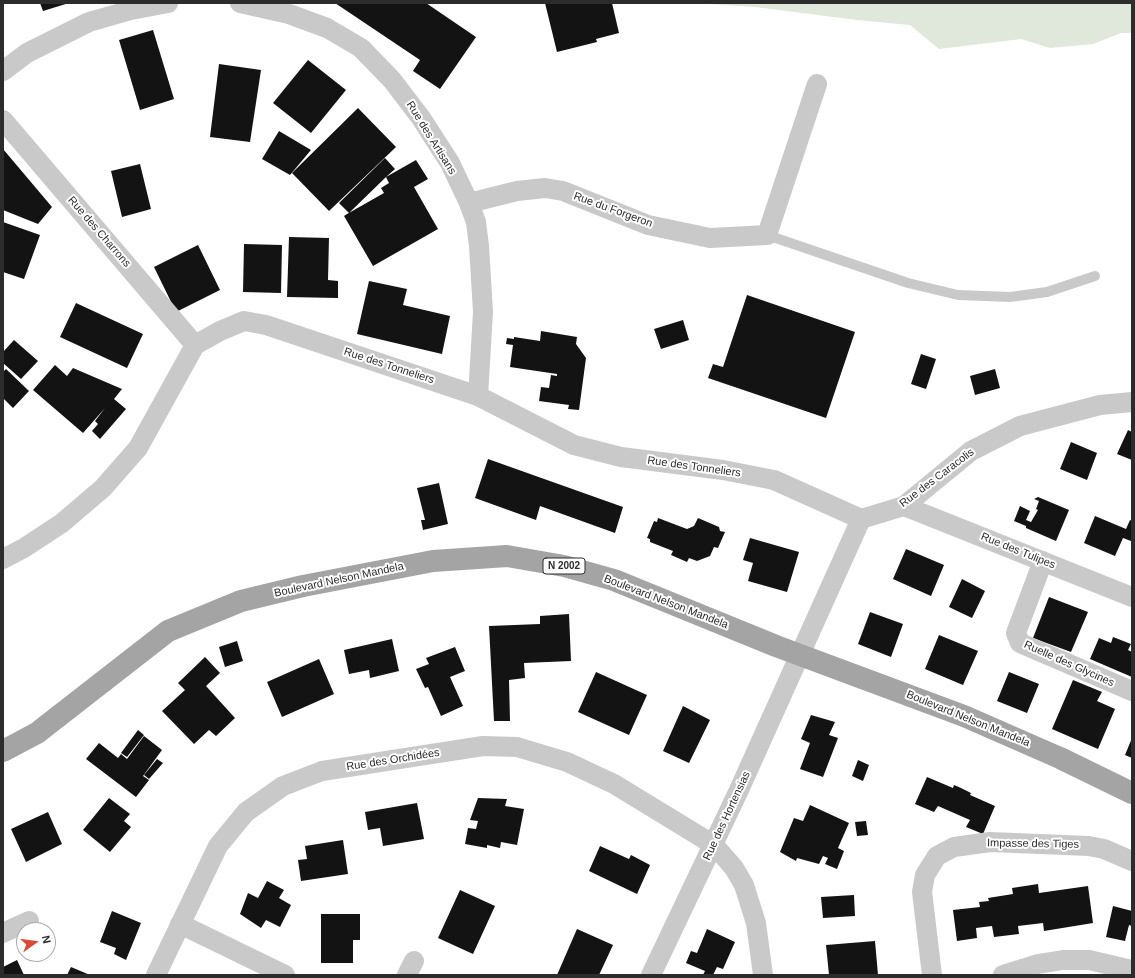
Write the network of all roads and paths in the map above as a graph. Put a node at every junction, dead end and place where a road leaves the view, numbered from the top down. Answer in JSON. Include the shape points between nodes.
{"nodes":[{"id":1,"x":168,"y":3,"type":"edge"},
{"id":2,"x":240,"y":3,"type":"edge"},
{"id":3,"x":3,"y":71,"type":"edge"},
{"id":4,"x":817,"y":84,"type":"dead end"},
{"id":5,"x":3,"y":120,"type":"edge"},
{"id":6,"x":469,"y":203,"type":"junction"},
{"id":7,"x":767,"y":235,"type":"junction"},
{"id":8,"x":1095,"y":276,"type":"dead end"},
{"id":9,"x":195,"y":345,"type":"junction"},
{"id":10,"x":478,"y":396,"type":"junction"},
{"id":11,"x":1132,"y":402,"type":"edge"},
{"id":12,"x":904,"y":506,"type":"junction"},
{"id":13,"x":861,"y":519,"type":"junction"},
{"id":14,"x":3,"y":559,"type":"edge"},
{"id":15,"x":1043,"y":561,"type":"junction"},
{"id":16,"x":1132,"y":596,"type":"edge"},
{"id":17,"x":799,"y":654,"type":"junction"},
{"id":18,"x":1132,"y":691,"type":"edge"},
{"id":19,"x":3,"y":751,"type":"edge"},
{"id":20,"x":1132,"y":793,"type":"edge"},
{"id":21,"x":714,"y":845,"type":"junction"},
{"id":22,"x":1132,"y":861,"type":"edge"},
{"id":23,"x":29,"y":921,"type":"dead end"},
{"id":24,"x":180,"y":924,"type":"junction"},
{"id":25,"x":3,"y":933,"type":"edge"},
{"id":26,"x":1132,"y":970,"type":"edge"},
{"id":27,"x":156,"y":975,"type":"edge"},
{"id":28,"x":286,"y":975,"type":"edge"},
{"id":29,"x":650,"y":975,"type":"edge"},
{"id":30,"x":763,"y":975,"type":"edge"},
{"id":31,"x":932,"y":975,"type":"edge"},
{"id":32,"x":1003,"y":975,"type":"edge"}],
"edges":[{"from":1,"to":3,"type":"street","via":[[89,22],[27,53]]},
{"from":2,"to":6,"type":"street","name":"Rue des Artisans","via":[[289,14],[327,28],[361,48],[392,80],[421,118],[450,163]]},
{"from":4,"to":7,"type":"street"},
{"from":5,"to":9,"type":"street","name":"Rue des Charrons"},
{"from":6,"to":7,"type":"street","name":"Rue du Forgeron","via":[[517,191],[545,188],[563,191],[648,225],[710,238]]},
{"from":6,"to":10,"type":"street","name":"Rue des Artisans","via":[[476,222],[483,312]]},
{"from":7,"to":8,"type":"lane","via":[[908,283],[958,295],[1010,297],[1047,292]]},
{"from":9,"to":10,"type":"street","name":"Rue des Tonneliers","via":[[244,321],[266,325]]},
{"from":9,"to":14,"type":"street","via":[[138,448],[103,488],[62,523]]},
{"from":10,"to":13,"type":"street","name":"Rue des Tonneliers","via":[[574,445],[621,457],[723,470],[774,480]]},
{"from":11,"to":12,"type":"street","name":"Rue des Caracolis","via":[[1100,405],[1020,426],[972,451]]},
{"from":12,"to":13,"type":"street","name":"Rue des Caracolis"},
{"from":12,"to":15,"type":"street","name":"Rue des Tulipes"},
{"from":13,"to":17,"type":"street"},
{"from":15,"to":16,"type":"street","name":"Rue des Tulipes"},
{"from":15,"to":18,"type":"street","name":"Ruelle des Glycines","via":[[1016,633],[1020,643]]},
{"from":17,"to":19,"type":"main road","name":"Boulevard Nelson Mandela","number":"N 2002","via":[[614,580],[564,566],[507,556],[433,561],[303,586],[241,601],[168,631],[37,732]]},
{"from":17,"to":20,"type":"main road","name":"Boulevard Nelson Mandela","number":"N 2002","via":[[964,716]]},
{"from":17,"to":21,"type":"street","name":"Rue des Hortensias"},
{"from":21,"to":24,"type":"street","name":"Rue des Orchidées","via":[[614,784],[567,762],[517,747],[483,746],[322,771],[283,786],[246,812],[218,846]]},
{"from":21,"to":29,"type":"street","name":"Rue des Hortensias"},
{"from":21,"to":30,"type":"street","name":"Rue des Orchidées","via":[[734,868],[744,885],[756,923]]},
{"from":22,"to":31,"type":"street","name":"Impasse des Tiges","via":[[1104,848],[990,842],[954,847],[937,856],[925,875],[922,892]]},
{"from":23,"to":25,"type":"street"},
{"from":24,"to":27,"type":"street","name":"Rue des Orchidées"},
{"from":24,"to":28,"type":"street"},
{"from":26,"to":32,"type":"street","via":[[1088,960],[1063,960],[1038,964]]}]}
